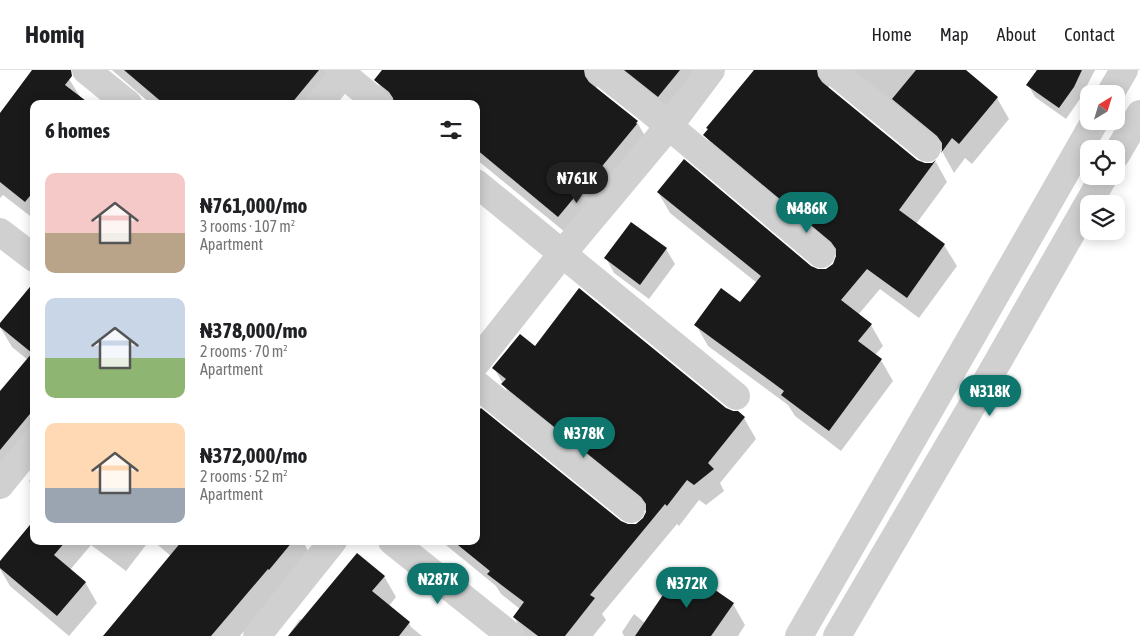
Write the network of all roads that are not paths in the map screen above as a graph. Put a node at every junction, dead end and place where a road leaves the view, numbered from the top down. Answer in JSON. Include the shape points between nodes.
{"nodes":[{"id":1,"x":86,"y":70,"type":"edge"},
{"id":2,"x":600,"y":70,"type":"edge"},
{"id":3,"x":711,"y":70,"type":"edge"},
{"id":4,"x":832,"y":70,"type":"edge"},
{"id":5,"x":1124,"y":70,"type":"edge"},
{"id":6,"x":342,"y":71,"type":"edge"},
{"id":7,"x":1115,"y":85,"type":"edge"},
{"id":8,"x":123,"y":100,"type":"edge"},
{"id":9,"x":322,"y":100,"type":"edge"},
{"id":10,"x":375,"y":100,"type":"edge"},
{"id":11,"x":1140,"y":114,"type":"edge"},
{"id":12,"x":669,"y":126,"type":"junction"},
{"id":13,"x":1090,"y":130,"type":"edge"},
{"id":14,"x":1125,"y":140,"type":"edge"},
{"id":15,"x":927,"y":148,"type":"dead end"},
{"id":16,"x":1099,"y":185,"type":"edge"},
{"id":17,"x":480,"y":186,"type":"edge"},
{"id":18,"x":0,"y":232,"type":"edge"},
{"id":19,"x":562,"y":254,"type":"junction"},
{"id":20,"x":821,"y":254,"type":"dead end"},
{"id":21,"x":30,"y":255,"type":"edge"},
{"id":22,"x":480,"y":358,"type":"edge"},
{"id":23,"x":480,"y":387,"type":"edge"},
{"id":24,"x":736,"y":396,"type":"dead end"},
{"id":25,"x":30,"y":448,"type":"edge"},
{"id":26,"x":0,"y":485,"type":"edge"},
{"id":27,"x":631,"y":509,"type":"dead end"},
{"id":28,"x":330,"y":545,"type":"edge"},
{"id":29,"x":397,"y":545,"type":"edge"},
{"id":30,"x":257,"y":636,"type":"edge"},
{"id":31,"x":511,"y":636,"type":"edge"},
{"id":32,"x":799,"y":636,"type":"edge"},
{"id":33,"x":837,"y":636,"type":"edge"}],
"edges":[{"from":1,"to":8,"type":"street"},
{"from":2,"to":12,"type":"street"},
{"from":3,"to":12,"type":"street"},
{"from":4,"to":15,"type":"street"},
{"from":5,"to":7,"type":"street"},
{"from":6,"to":9,"type":"street"},
{"from":6,"to":10,"type":"street"},
{"from":11,"to":14,"type":"street"},
{"from":12,"to":19,"type":"street"},
{"from":12,"to":20,"type":"street"},
{"from":13,"to":32,"type":"street"},
{"from":16,"to":33,"type":"street"},
{"from":17,"to":19,"type":"street"},
{"from":18,"to":21,"type":"street"},
{"from":19,"to":22,"type":"street"},
{"from":19,"to":24,"type":"street"},
{"from":23,"to":27,"type":"street"},
{"from":25,"to":26,"type":"street"},
{"from":28,"to":30,"type":"street"},
{"from":29,"to":31,"type":"street"}]}
